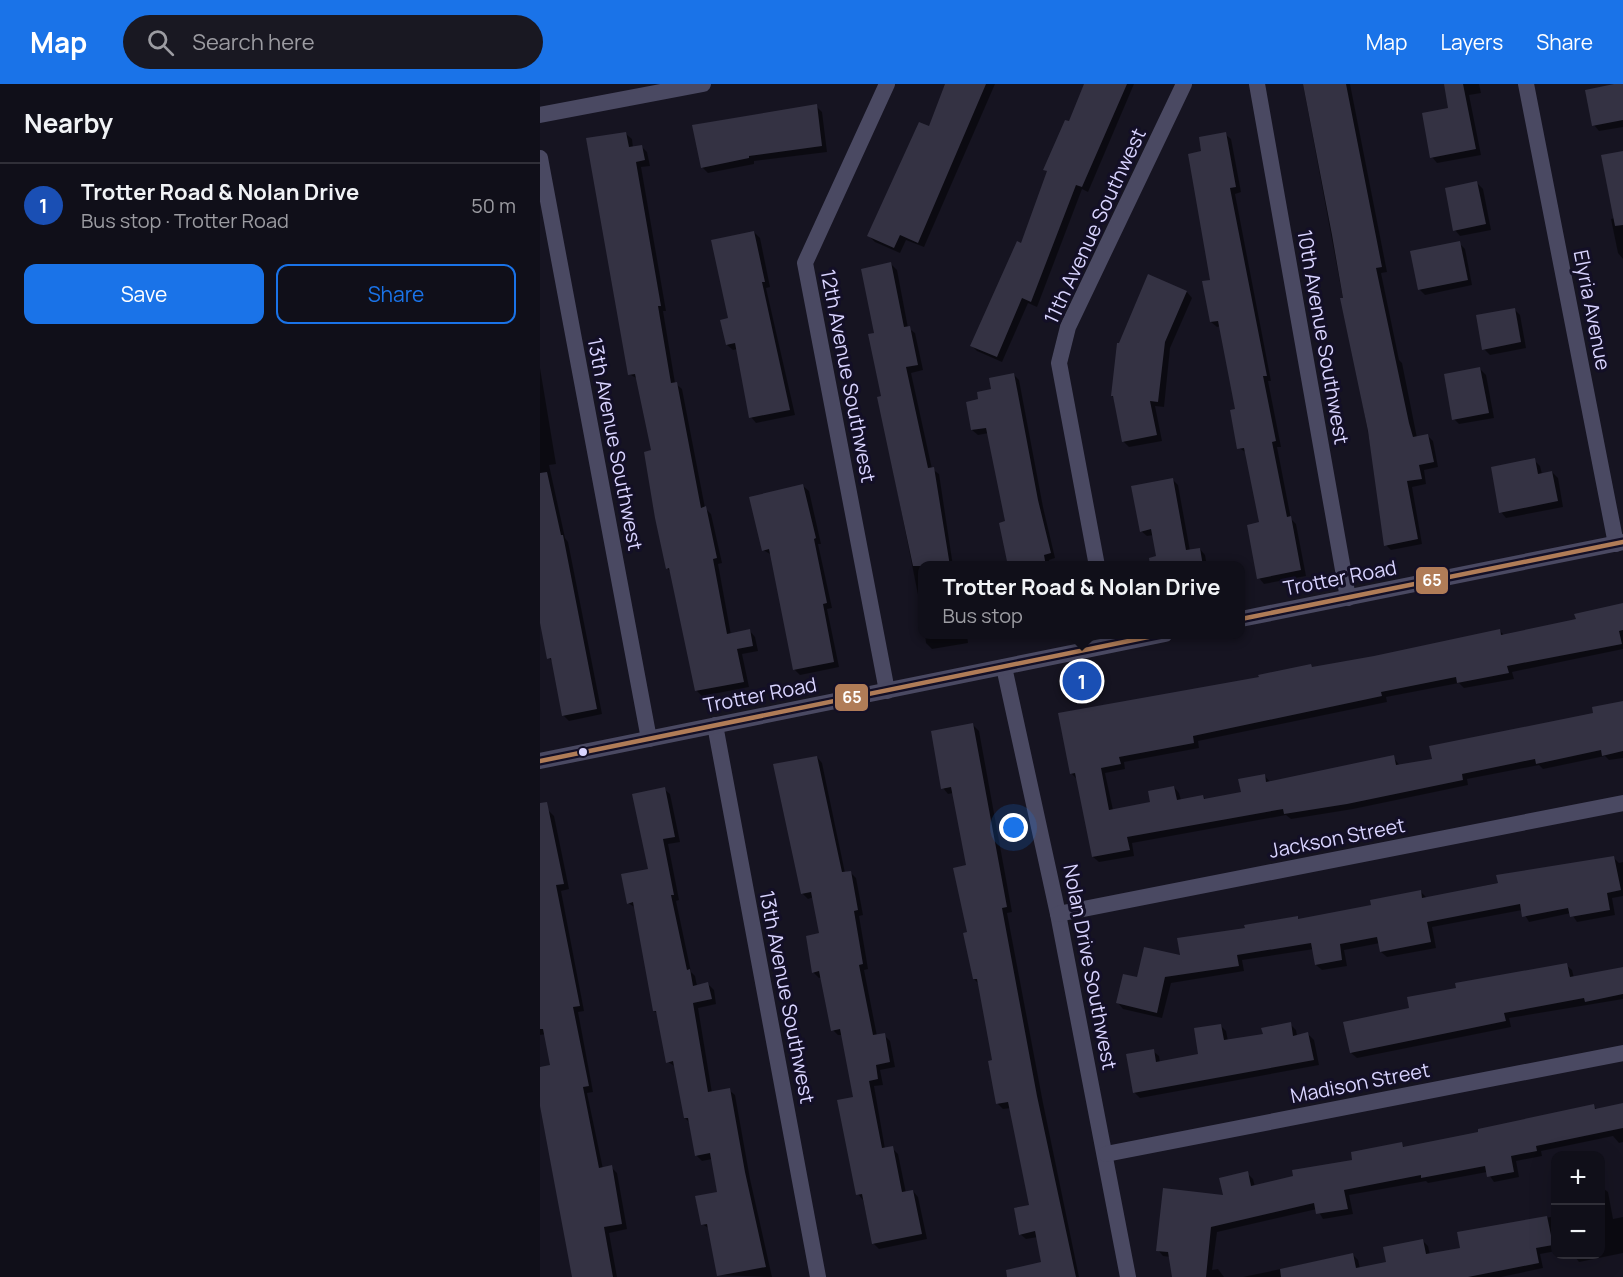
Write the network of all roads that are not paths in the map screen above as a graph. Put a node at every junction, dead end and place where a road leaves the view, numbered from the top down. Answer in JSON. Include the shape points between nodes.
{"nodes":[{"id":1,"x":703,"y":84,"type":"edge"},
{"id":2,"x":887,"y":84,"type":"edge"},
{"id":3,"x":1184,"y":84,"type":"edge"},
{"id":4,"x":1257,"y":84,"type":"edge"},
{"id":5,"x":1526,"y":84,"type":"edge"},
{"id":6,"x":540,"y":115,"type":"edge"},
{"id":7,"x":540,"y":158,"type":"edge"},
{"id":8,"x":1619,"y":543,"type":"edge"},
{"id":9,"x":1096,"y":561,"type":"edge"},
{"id":10,"x":1348,"y":598,"type":"junction"},
{"id":11,"x":1245,"y":618,"type":"edge"},
{"id":12,"x":1112,"y":640,"type":"edge"},
{"id":13,"x":1004,"y":667,"type":"junction"},
{"id":14,"x":887,"y":691,"type":"junction"},
{"id":15,"x":715,"y":725,"type":"junction"},
{"id":16,"x":650,"y":739,"type":"junction"},
{"id":17,"x":540,"y":761,"type":"edge"},
{"id":18,"x":1623,"y":803,"type":"edge"},
{"id":19,"x":1058,"y":914,"type":"junction"},
{"id":20,"x":1623,"y":1053,"type":"edge"},
{"id":21,"x":1106,"y":1154,"type":"junction"},
{"id":22,"x":818,"y":1277,"type":"edge"},
{"id":23,"x":1128,"y":1277,"type":"edge"}],
"edges":[{"from":1,"to":6,"type":"street"},
{"from":2,"to":14,"type":"street","name":"12th Avenue Southwest","via":[[805,263]]},
{"from":3,"to":9,"type":"street","name":"11th Avenue Southwest","via":[[1068,327],[1059,363]]},
{"from":4,"to":10,"type":"street","name":"10th Avenue Southwest"},
{"from":5,"to":8,"type":"street","name":"Elyria Avenue"},
{"from":7,"to":16,"type":"street","name":"13th Avenue Southwest"},
{"from":8,"to":10,"type":"street","name":"Trotter Road"},
{"from":10,"to":11,"type":"street","name":"Trotter Road"},
{"from":12,"to":13,"type":"street","name":"Trotter Road"},
{"from":13,"to":14,"type":"street","name":"Trotter Road"},
{"from":13,"to":19,"type":"street","name":"Nolan Drive Southwest"},
{"from":14,"to":15,"type":"street","name":"Trotter Road"},
{"from":15,"to":16,"type":"street","name":"Trotter Road"},
{"from":15,"to":22,"type":"street","name":"13th Avenue Southwest"},
{"from":16,"to":17,"type":"street","name":"Trotter Road"},
{"from":18,"to":19,"type":"street","name":"Jackson Street"},
{"from":19,"to":21,"type":"street","name":"Nolan Drive Southwest"},
{"from":20,"to":21,"type":"street","name":"Madison Street"},
{"from":21,"to":23,"type":"street","name":"Nolan Drive Southwest"}]}
